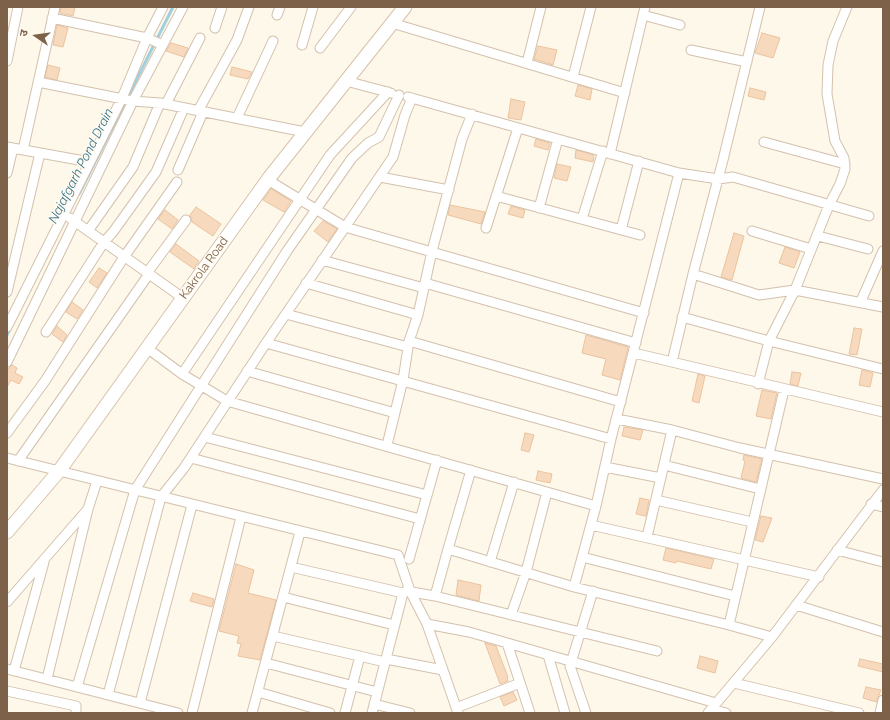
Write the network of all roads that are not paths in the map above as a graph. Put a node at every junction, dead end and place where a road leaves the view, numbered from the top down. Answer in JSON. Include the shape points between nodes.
{"nodes":[{"id":1,"x":18,"y":7,"type":"edge"},
{"id":2,"x":54,"y":7,"type":"edge"},
{"id":3,"x":163,"y":7,"type":"edge"},
{"id":4,"x":183,"y":7,"type":"edge"},
{"id":5,"x":222,"y":7,"type":"edge"},
{"id":6,"x":249,"y":7,"type":"edge"},
{"id":7,"x":314,"y":7,"type":"edge"},
{"id":8,"x":351,"y":7,"type":"edge"},
{"id":9,"x":405,"y":7,"type":"edge"},
{"id":10,"x":541,"y":7,"type":"edge"},
{"id":11,"x":591,"y":7,"type":"edge"},
{"id":12,"x":760,"y":7,"type":"edge"},
{"id":13,"x":847,"y":7,"type":"edge"},
{"id":14,"x":644,"y":11,"type":"edge"},
{"id":15,"x":52,"y":18,"type":"junction"},
{"id":16,"x":392,"y":24,"type":"junction"},
{"id":17,"x":680,"y":25,"type":"dead end"},
{"id":18,"x":215,"y":28,"type":"dead end"},
{"id":19,"x":200,"y":38,"type":"dead end"},
{"id":20,"x":273,"y":41,"type":"dead end"},
{"id":21,"x":155,"y":42,"type":"junction"},
{"id":22,"x":302,"y":45,"type":"dead end"},
{"id":23,"x":320,"y":48,"type":"dead end"},
{"id":24,"x":691,"y":50,"type":"dead end"},
{"id":25,"x":7,"y":61,"type":"edge"},
{"id":26,"x":746,"y":62,"type":"junction"},
{"id":27,"x":527,"y":63,"type":"junction"},
{"id":28,"x":573,"y":77,"type":"junction"},
{"id":29,"x":346,"y":81,"type":"junction"},
{"id":30,"x":38,"y":82,"type":"junction"},
{"id":31,"x":388,"y":92,"type":"junction"},
{"id":32,"x":625,"y":93,"type":"junction"},
{"id":33,"x":399,"y":95,"type":"junction"},
{"id":34,"x":412,"y":98,"type":"junction"},
{"id":35,"x":127,"y":100,"type":"junction"},
{"id":36,"x":163,"y":104,"type":"junction"},
{"id":37,"x":184,"y":108,"type":"junction"},
{"id":38,"x":200,"y":111,"type":"junction"},
{"id":39,"x":472,"y":114,"type":"junction"},
{"id":40,"x":237,"y":118,"type":"junction"},
{"id":41,"x":518,"y":128,"type":"junction"},
{"id":42,"x":306,"y":132,"type":"junction"},
{"id":43,"x":558,"y":139,"type":"junction"},
{"id":44,"x":764,"y":142,"type":"dead end"},
{"id":45,"x":10,"y":148,"type":"edge"},
{"id":46,"x":23,"y":150,"type":"junction"},
{"id":47,"x":606,"y":152,"type":"junction"},
{"id":48,"x":40,"y":153,"type":"junction"},
{"id":49,"x":90,"y":162,"type":"junction"},
{"id":50,"x":639,"y":162,"type":"junction"},
{"id":51,"x":845,"y":164,"type":"junction"},
{"id":52,"x":178,"y":170,"type":"dead end"},
{"id":53,"x":7,"y":173,"type":"edge"},
{"id":54,"x":679,"y":173,"type":"junction"},
{"id":55,"x":380,"y":177,"type":"junction"},
{"id":56,"x":718,"y":179,"type":"junction"},
{"id":57,"x":268,"y":180,"type":"junction"},
{"id":58,"x":177,"y":182,"type":"dead end"},
{"id":59,"x":449,"y":190,"type":"junction"},
{"id":60,"x":496,"y":196,"type":"junction"},
{"id":61,"x":300,"y":199,"type":"junction"},
{"id":62,"x":829,"y":205,"type":"junction"},
{"id":63,"x":539,"y":208,"type":"junction"},
{"id":64,"x":316,"y":210,"type":"junction"},
{"id":65,"x":869,"y":216,"type":"dead end"},
{"id":66,"x":69,"y":217,"type":"junction"},
{"id":67,"x":582,"y":219,"type":"junction"},
{"id":68,"x":186,"y":220,"type":"dead end"},
{"id":69,"x":345,"y":227,"type":"junction"},
{"id":70,"x":486,"y":228,"type":"dead end"},
{"id":71,"x":621,"y":230,"type":"junction"},
{"id":72,"x":88,"y":231,"type":"junction"},
{"id":73,"x":752,"y":231,"type":"dead end"},
{"id":74,"x":640,"y":235,"type":"dead end"},
{"id":75,"x":818,"y":236,"type":"junction"},
{"id":76,"x":104,"y":242,"type":"junction"},
{"id":77,"x":811,"y":249,"type":"junction"},
{"id":78,"x":868,"y":249,"type":"dead end"},
{"id":79,"x":432,"y":251,"type":"junction"},
{"id":80,"x":883,"y":251,"type":"edge"},
{"id":81,"x":124,"y":257,"type":"junction"},
{"id":82,"x":322,"y":260,"type":"junction"},
{"id":83,"x":148,"y":274,"type":"junction"},
{"id":84,"x":693,"y":274,"type":"junction"},
{"id":85,"x":306,"y":283,"type":"junction"},
{"id":86,"x":424,"y":286,"type":"junction"},
{"id":87,"x":795,"y":290,"type":"junction"},
{"id":88,"x":7,"y":292,"type":"edge"},
{"id":89,"x":183,"y":298,"type":"junction"},
{"id":90,"x":861,"y":301,"type":"junction"},
{"id":91,"x":883,"y":307,"type":"edge"},
{"id":92,"x":644,"y":313,"type":"junction"},
{"id":93,"x":286,"y":314,"type":"junction"},
{"id":94,"x":418,"y":315,"type":"junction"},
{"id":95,"x":682,"y":317,"type":"junction"},
{"id":96,"x":8,"y":324,"type":"edge"},
{"id":97,"x":46,"y":332,"type":"dead end"},
{"id":98,"x":769,"y":341,"type":"junction"},
{"id":99,"x":266,"y":343,"type":"junction"},
{"id":100,"x":636,"y":343,"type":"junction"},
{"id":101,"x":409,"y":344,"type":"junction"},
{"id":102,"x":11,"y":345,"type":"edge"},
{"id":103,"x":147,"y":348,"type":"junction"},
{"id":104,"x":634,"y":353,"type":"junction"},
{"id":105,"x":7,"y":362,"type":"edge"},
{"id":106,"x":672,"y":362,"type":"junction"},
{"id":107,"x":883,"y":369,"type":"edge"},
{"id":108,"x":247,"y":371,"type":"junction"},
{"id":109,"x":182,"y":374,"type":"junction"},
{"id":110,"x":403,"y":380,"type":"junction"},
{"id":111,"x":758,"y":384,"type":"junction"},
{"id":112,"x":202,"y":386,"type":"junction"},
{"id":113,"x":784,"y":390,"type":"junction"},
{"id":114,"x":227,"y":401,"type":"junction"},
{"id":115,"x":621,"y":402,"type":"junction"},
{"id":116,"x":883,"y":412,"type":"edge"},
{"id":117,"x":395,"y":413,"type":"junction"},
{"id":118,"x":617,"y":419,"type":"junction"},
{"id":119,"x":672,"y":430,"type":"junction"},
{"id":120,"x":7,"y":433,"type":"edge"},
{"id":121,"x":205,"y":437,"type":"junction"},
{"id":122,"x":611,"y":439,"type":"junction"},
{"id":123,"x":387,"y":446,"type":"junction"},
{"id":124,"x":767,"y":454,"type":"junction"},
{"id":125,"x":7,"y":458,"type":"edge"},
{"id":126,"x":191,"y":458,"type":"junction"},
{"id":127,"x":437,"y":460,"type":"junction"},
{"id":128,"x":18,"y":461,"type":"junction"},
{"id":129,"x":664,"y":465,"type":"junction"},
{"id":130,"x":605,"y":467,"type":"junction"},
{"id":131,"x":471,"y":470,"type":"junction"},
{"id":132,"x":59,"y":471,"type":"junction"},
{"id":133,"x":661,"y":478,"type":"junction"},
{"id":134,"x":883,"y":479,"type":"edge"},
{"id":135,"x":97,"y":481,"type":"junction"},
{"id":136,"x":514,"y":482,"type":"junction"},
{"id":137,"x":760,"y":489,"type":"junction"},
{"id":138,"x":135,"y":490,"type":"junction"},
{"id":139,"x":883,"y":490,"type":"edge"},
{"id":140,"x":547,"y":492,"type":"junction"},
{"id":141,"x":427,"y":495,"type":"junction"},
{"id":142,"x":161,"y":497,"type":"junction"},
{"id":143,"x":656,"y":500,"type":"junction"},
{"id":144,"x":871,"y":504,"type":"junction"},
{"id":145,"x":192,"y":505,"type":"junction"},
{"id":146,"x":596,"y":506,"type":"junction"},
{"id":147,"x":883,"y":507,"type":"edge"},
{"id":148,"x":88,"y":509,"type":"junction"},
{"id":149,"x":241,"y":517,"type":"junction"},
{"id":150,"x":420,"y":519,"type":"junction"},
{"id":151,"x":752,"y":522,"type":"junction"},
{"id":152,"x":591,"y":525,"type":"junction"},
{"id":153,"x":7,"y":532,"type":"edge"},
{"id":154,"x":300,"y":532,"type":"junction"},
{"id":155,"x":647,"y":537,"type":"junction"},
{"id":156,"x":448,"y":549,"type":"junction"},
{"id":157,"x":837,"y":550,"type":"junction"},
{"id":158,"x":582,"y":557,"type":"junction"},
{"id":159,"x":45,"y":558,"type":"junction"},
{"id":160,"x":409,"y":558,"type":"dead end"},
{"id":161,"x":744,"y":559,"type":"junction"},
{"id":162,"x":490,"y":562,"type":"junction"},
{"id":163,"x":883,"y":562,"type":"edge"},
{"id":164,"x":291,"y":567,"type":"junction"},
{"id":165,"x":526,"y":572,"type":"junction"},
{"id":166,"x":819,"y":577,"type":"junction"},
{"id":167,"x":574,"y":587,"type":"junction"},
{"id":168,"x":593,"y":591,"type":"junction"},
{"id":169,"x":406,"y":592,"type":"junction"},
{"id":170,"x":435,"y":596,"type":"junction"},
{"id":171,"x":735,"y":596,"type":"junction"},
{"id":172,"x":283,"y":597,"type":"junction"},
{"id":173,"x":7,"y":602,"type":"edge"},
{"id":174,"x":796,"y":604,"type":"junction"},
{"id":175,"x":511,"y":615,"type":"junction"},
{"id":176,"x":427,"y":624,"type":"junction"},
{"id":177,"x":394,"y":625,"type":"junction"},
{"id":178,"x":729,"y":625,"type":"junction"},
{"id":179,"x":883,"y":632,"type":"edge"},
{"id":180,"x":580,"y":633,"type":"junction"},
{"id":181,"x":273,"y":636,"type":"junction"},
{"id":182,"x":772,"y":637,"type":"junction"},
{"id":183,"x":507,"y":643,"type":"junction"},
{"id":184,"x":657,"y":651,"type":"dead end"},
{"id":185,"x":548,"y":655,"type":"junction"},
{"id":186,"x":360,"y":656,"type":"junction"},
{"id":187,"x":385,"y":661,"type":"junction"},
{"id":188,"x":572,"y":661,"type":"junction"},
{"id":189,"x":266,"y":663,"type":"junction"},
{"id":190,"x":11,"y":670,"type":"edge"},
{"id":191,"x":443,"y":670,"type":"junction"},
{"id":192,"x":46,"y":679,"type":"junction"},
{"id":193,"x":520,"y":683,"type":"junction"},
{"id":194,"x":734,"y":683,"type":"junction"},
{"id":195,"x":352,"y":685,"type":"junction"},
{"id":196,"x":77,"y":687,"type":"junction"},
{"id":197,"x":7,"y":691,"type":"edge"},
{"id":198,"x":258,"y":692,"type":"junction"},
{"id":199,"x":378,"y":692,"type":"junction"},
{"id":200,"x":108,"y":695,"type":"junction"},
{"id":201,"x":883,"y":700,"type":"edge"},
{"id":202,"x":140,"y":703,"type":"junction"},
{"id":203,"x":712,"y":708,"type":"edge"},
{"id":204,"x":373,"y":709,"type":"edge"},
{"id":205,"x":457,"y":711,"type":"edge"},
{"id":206,"x":76,"y":713,"type":"edge"},
{"id":207,"x":178,"y":713,"type":"edge"},
{"id":208,"x":192,"y":713,"type":"edge"},
{"id":209,"x":252,"y":713,"type":"edge"},
{"id":210,"x":330,"y":713,"type":"edge"},
{"id":211,"x":345,"y":713,"type":"edge"},
{"id":212,"x":410,"y":713,"type":"edge"},
{"id":213,"x":530,"y":713,"type":"edge"},
{"id":214,"x":565,"y":713,"type":"edge"},
{"id":215,"x":586,"y":713,"type":"edge"},
{"id":216,"x":726,"y":713,"type":"edge"},
{"id":217,"x":859,"y":713,"type":"edge"},
{"id":218,"x":880,"y":713,"type":"edge"}],
"edges":[{"from":1,"to":25,"type":"street"},
{"from":2,"to":15,"type":"street"},
{"from":3,"to":21,"type":"street"},
{"from":4,"to":21,"type":"street"},
{"from":5,"to":18,"type":"street"},
{"from":6,"to":38,"type":"street","via":[[237,40]]},
{"from":7,"to":22,"type":"street"},
{"from":8,"to":23,"type":"street"},
{"from":9,"to":16,"type":"street","name":"Kakrola Road"},
{"from":10,"to":27,"type":"street"},
{"from":11,"to":28,"type":"street"},
{"from":12,"to":26,"type":"street"},
{"from":13,"to":51,"type":"street","via":[[833,41],[828,65],[827,94],[835,141]]},
{"from":14,"to":17,"type":"street"},
{"from":14,"to":32,"type":"street"},
{"from":15,"to":21,"type":"street"},
{"from":15,"to":30,"type":"street"},
{"from":16,"to":27,"type":"street"},
{"from":16,"to":29,"type":"street","name":"Kakrola Road"},
{"from":19,"to":36,"type":"street"},
{"from":20,"to":40,"type":"street"},
{"from":21,"to":35,"type":"street"},
{"from":21,"to":35,"type":"street"},
{"from":24,"to":26,"type":"street"},
{"from":26,"to":56,"type":"street"},
{"from":27,"to":28,"type":"street"},
{"from":28,"to":32,"type":"street"},
{"from":29,"to":31,"type":"street"},
{"from":29,"to":42,"type":"street","name":"Kakrola Road"},
{"from":30,"to":35,"type":"street"},
{"from":30,"to":46,"type":"street"},
{"from":31,"to":33,"type":"street"},
{"from":31,"to":61,"type":"street","via":[[330,155]]},
{"from":32,"to":47,"type":"street"},
{"from":33,"to":34,"type":"street"},
{"from":33,"to":64,"type":"street","via":[[378,139],[368,143],[352,158]]},
{"from":34,"to":39,"type":"street"},
{"from":34,"to":55,"type":"street","via":[[394,157]]},
{"from":35,"to":36,"type":"street"},
{"from":35,"to":49,"type":"street"},
{"from":35,"to":66,"type":"street"},
{"from":36,"to":37,"type":"street"},
{"from":36,"to":72,"type":"street","via":[[132,167]]},
{"from":37,"to":38,"type":"street"},
{"from":37,"to":76,"type":"street","via":[[156,172]]},
{"from":38,"to":40,"type":"street"},
{"from":38,"to":52,"type":"street"},
{"from":39,"to":41,"type":"street"},
{"from":39,"to":59,"type":"street","via":[[462,139]]},
{"from":40,"to":42,"type":"street"},
{"from":41,"to":43,"type":"street"},
{"from":41,"to":60,"type":"street"},
{"from":42,"to":57,"type":"street","name":"Kakrola Road"},
{"from":43,"to":47,"type":"street"},
{"from":43,"to":63,"type":"street"},
{"from":44,"to":51,"type":"street"},
{"from":45,"to":46,"type":"street"},
{"from":45,"to":53,"type":"street"},
{"from":46,"to":48,"type":"street"},
{"from":47,"to":50,"type":"street"},
{"from":47,"to":67,"type":"street"},
{"from":48,"to":49,"type":"street"},
{"from":48,"to":88,"type":"street"},
{"from":49,"to":66,"type":"street"},
{"from":50,"to":54,"type":"street"},
{"from":50,"to":71,"type":"street"},
{"from":51,"to":62,"type":"street","via":[[840,184]]},
{"from":54,"to":56,"type":"street"},
{"from":54,"to":92,"type":"street"},
{"from":55,"to":59,"type":"street"},
{"from":55,"to":69,"type":"street"},
{"from":56,"to":62,"type":"street","via":[[733,177]]},
{"from":56,"to":84,"type":"street"},
{"from":57,"to":61,"type":"street"},
{"from":57,"to":89,"type":"street","name":"Kakrola Road"},
{"from":58,"to":81,"type":"street"},
{"from":59,"to":79,"type":"street"},
{"from":60,"to":63,"type":"street"},
{"from":60,"to":70,"type":"street"},
{"from":61,"to":64,"type":"street"},
{"from":61,"to":109,"type":"street"},
{"from":62,"to":65,"type":"street"},
{"from":62,"to":75,"type":"street"},
{"from":63,"to":67,"type":"street"},
{"from":64,"to":69,"type":"street"},
{"from":64,"to":112,"type":"street","via":[[287,251]]},
{"from":66,"to":72,"type":"street"},
{"from":66,"to":96,"type":"street"},
{"from":66,"to":102,"type":"street"},
{"from":67,"to":71,"type":"street"},
{"from":68,"to":83,"type":"street"},
{"from":69,"to":79,"type":"street"},
{"from":69,"to":82,"type":"street"},
{"from":71,"to":74,"type":"street"},
{"from":72,"to":76,"type":"street"},
{"from":73,"to":77,"type":"street"},
{"from":75,"to":77,"type":"street"},
{"from":75,"to":78,"type":"street"},
{"from":76,"to":81,"type":"street"},
{"from":76,"to":97,"type":"street"},
{"from":77,"to":87,"type":"street"},
{"from":79,"to":86,"type":"street"},
{"from":79,"to":92,"type":"street"},
{"from":80,"to":90,"type":"street"},
{"from":81,"to":83,"type":"street"},
{"from":81,"to":120,"type":"street","via":[[45,381]]},
{"from":82,"to":85,"type":"street"},
{"from":82,"to":86,"type":"street"},
{"from":83,"to":89,"type":"street"},
{"from":83,"to":128,"type":"street"},
{"from":84,"to":87,"type":"street","via":[[759,295]]},
{"from":84,"to":95,"type":"street"},
{"from":85,"to":93,"type":"street"},
{"from":85,"to":94,"type":"street"},
{"from":86,"to":94,"type":"street"},
{"from":86,"to":100,"type":"street"},
{"from":87,"to":90,"type":"street"},
{"from":87,"to":98,"type":"street"},
{"from":89,"to":103,"type":"street","name":"Kakrola Road"},
{"from":90,"to":91,"type":"street"},
{"from":92,"to":100,"type":"street"},
{"from":93,"to":99,"type":"street"},
{"from":93,"to":101,"type":"street"},
{"from":94,"to":101,"type":"street"},
{"from":95,"to":98,"type":"street"},
{"from":95,"to":106,"type":"street"},
{"from":98,"to":107,"type":"street"},
{"from":98,"to":111,"type":"street"},
{"from":99,"to":108,"type":"street"},
{"from":99,"to":110,"type":"street"},
{"from":100,"to":104,"type":"street"},
{"from":101,"to":110,"type":"street"},
{"from":101,"to":115,"type":"street"},
{"from":102,"to":105,"type":"street"},
{"from":103,"to":109,"type":"street"},
{"from":103,"to":132,"type":"street","name":"Kakrola Road"},
{"from":104,"to":106,"type":"street"},
{"from":104,"to":115,"type":"street"},
{"from":106,"to":111,"type":"street"},
{"from":108,"to":114,"type":"street"},
{"from":108,"to":117,"type":"street"},
{"from":109,"to":112,"type":"street"},
{"from":110,"to":117,"type":"street"},
{"from":110,"to":122,"type":"street"},
{"from":111,"to":113,"type":"street"},
{"from":112,"to":114,"type":"street"},
{"from":112,"to":138,"type":"street"},
{"from":113,"to":116,"type":"street"},
{"from":113,"to":124,"type":"street"},
{"from":114,"to":121,"type":"street"},
{"from":114,"to":123,"type":"street"},
{"from":115,"to":118,"type":"street"},
{"from":117,"to":123,"type":"street"},
{"from":118,"to":119,"type":"street"},
{"from":118,"to":122,"type":"street"},
{"from":119,"to":124,"type":"street"},
{"from":119,"to":129,"type":"street"},
{"from":121,"to":126,"type":"street"},
{"from":121,"to":141,"type":"street"},
{"from":122,"to":130,"type":"street"},
{"from":123,"to":127,"type":"street"},
{"from":124,"to":134,"type":"street"},
{"from":124,"to":137,"type":"street"},
{"from":125,"to":128,"type":"street"},
{"from":126,"to":142,"type":"street"},
{"from":126,"to":150,"type":"street"},
{"from":127,"to":131,"type":"street"},
{"from":127,"to":141,"type":"street"},
{"from":128,"to":132,"type":"street"},
{"from":129,"to":133,"type":"street"},
{"from":129,"to":137,"type":"street"},
{"from":130,"to":133,"type":"street"},
{"from":130,"to":146,"type":"street"},
{"from":131,"to":136,"type":"street"},
{"from":131,"to":156,"type":"street"},
{"from":132,"to":135,"type":"street"},
{"from":132,"to":153,"type":"street","name":"Kakrola Road"},
{"from":133,"to":143,"type":"street"},
{"from":135,"to":138,"type":"street"},
{"from":135,"to":148,"type":"street"},
{"from":136,"to":140,"type":"street"},
{"from":136,"to":162,"type":"street"},
{"from":137,"to":151,"type":"street"},
{"from":138,"to":142,"type":"street"},
{"from":138,"to":196,"type":"street"},
{"from":139,"to":144,"type":"street"},
{"from":140,"to":146,"type":"street"},
{"from":140,"to":165,"type":"street"},
{"from":141,"to":150,"type":"street"},
{"from":142,"to":145,"type":"street"},
{"from":142,"to":200,"type":"street"},
{"from":143,"to":151,"type":"street"},
{"from":143,"to":155,"type":"street"},
{"from":144,"to":147,"type":"street"},
{"from":144,"to":157,"type":"street"},
{"from":145,"to":149,"type":"street"},
{"from":145,"to":202,"type":"street"},
{"from":146,"to":152,"type":"street"},
{"from":148,"to":159,"type":"street"},
{"from":148,"to":192,"type":"street"},
{"from":149,"to":154,"type":"street"},
{"from":149,"to":208,"type":"street"},
{"from":150,"to":160,"type":"street"},
{"from":151,"to":161,"type":"street"},
{"from":152,"to":155,"type":"street"},
{"from":152,"to":158,"type":"street"},
{"from":154,"to":164,"type":"street"},
{"from":154,"to":169,"type":"street","via":[[398,555]]},
{"from":155,"to":161,"type":"street"},
{"from":156,"to":162,"type":"street"},
{"from":156,"to":170,"type":"street"},
{"from":157,"to":163,"type":"street"},
{"from":157,"to":166,"type":"street"},
{"from":158,"to":167,"type":"street"},
{"from":158,"to":171,"type":"street"},
{"from":159,"to":173,"type":"street"},
{"from":159,"to":190,"type":"street"},
{"from":161,"to":166,"type":"street"},
{"from":161,"to":171,"type":"street"},
{"from":162,"to":165,"type":"street"},
{"from":164,"to":169,"type":"street"},
{"from":164,"to":172,"type":"street"},
{"from":165,"to":167,"type":"street"},
{"from":165,"to":175,"type":"street"},
{"from":166,"to":174,"type":"street"},
{"from":167,"to":168,"type":"street"},
{"from":168,"to":178,"type":"street"},
{"from":168,"to":180,"type":"street"},
{"from":169,"to":170,"type":"street"},
{"from":169,"to":176,"type":"street"},
{"from":169,"to":177,"type":"street"},
{"from":170,"to":175,"type":"street"},
{"from":171,"to":178,"type":"street"},
{"from":172,"to":177,"type":"street"},
{"from":172,"to":181,"type":"street"},
{"from":174,"to":179,"type":"street"},
{"from":174,"to":182,"type":"street"},
{"from":175,"to":180,"type":"street"},
{"from":176,"to":183,"type":"street"},
{"from":176,"to":191,"type":"street"},
{"from":177,"to":187,"type":"street"},
{"from":178,"to":182,"type":"street"},
{"from":180,"to":184,"type":"street"},
{"from":180,"to":188,"type":"street"},
{"from":181,"to":186,"type":"street"},
{"from":181,"to":189,"type":"street"},
{"from":182,"to":194,"type":"street"},
{"from":183,"to":185,"type":"street"},
{"from":183,"to":193,"type":"street"},
{"from":185,"to":188,"type":"street"},
{"from":185,"to":214,"type":"street"},
{"from":186,"to":187,"type":"street"},
{"from":186,"to":195,"type":"street"},
{"from":187,"to":191,"type":"street"},
{"from":187,"to":199,"type":"street"},
{"from":188,"to":203,"type":"street"},
{"from":188,"to":215,"type":"street","via":[[571,668]]},
{"from":189,"to":195,"type":"street"},
{"from":189,"to":198,"type":"street"},
{"from":190,"to":192,"type":"street"},
{"from":191,"to":205,"type":"street"},
{"from":192,"to":196,"type":"street"},
{"from":193,"to":205,"type":"street"},
{"from":193,"to":213,"type":"street"},
{"from":194,"to":203,"type":"street"},
{"from":194,"to":217,"type":"street"},
{"from":195,"to":199,"type":"street"},
{"from":195,"to":211,"type":"street"},
{"from":196,"to":200,"type":"street"},
{"from":197,"to":206,"type":"street","via":[[76,706]]},
{"from":198,"to":209,"type":"street"},
{"from":198,"to":210,"type":"street"},
{"from":199,"to":204,"type":"street"},
{"from":200,"to":202,"type":"street"},
{"from":201,"to":218,"type":"street"},
{"from":202,"to":207,"type":"street"},
{"from":203,"to":216,"type":"street"},
{"from":204,"to":212,"type":"street"}]}
